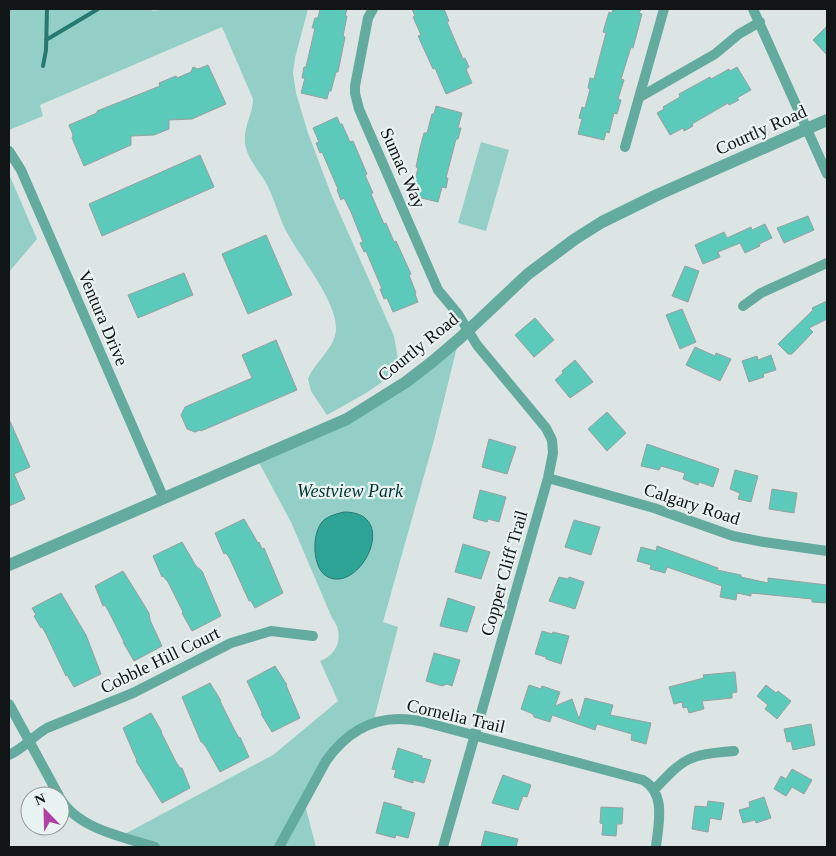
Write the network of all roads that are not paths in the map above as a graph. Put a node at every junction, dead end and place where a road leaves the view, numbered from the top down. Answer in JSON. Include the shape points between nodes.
{"nodes":[{"id":1,"x":373,"y":9,"type":"edge"},
{"id":2,"x":664,"y":9,"type":"edge"},
{"id":3,"x":753,"y":9,"type":"edge"},
{"id":4,"x":760,"y":22,"type":"junction"},
{"id":5,"x":640,"y":98,"type":"junction"},
{"id":6,"x":827,"y":120,"type":"edge"},
{"id":7,"x":808,"y":129,"type":"junction"},
{"id":8,"x":625,"y":146,"type":"dead end"},
{"id":9,"x":9,"y":151,"type":"edge"},
{"id":10,"x":827,"y":174,"type":"edge"},
{"id":11,"x":827,"y":263,"type":"edge"},
{"id":12,"x":742,"y":306,"type":"dead end"},
{"id":13,"x":467,"y":330,"type":"junction"},
{"id":14,"x":548,"y":478,"type":"junction"},
{"id":15,"x":164,"y":499,"type":"junction"},
{"id":16,"x":827,"y":551,"type":"edge"},
{"id":17,"x":9,"y":565,"type":"edge"},
{"id":18,"x":313,"y":636,"type":"dead end"},
{"id":19,"x":9,"y":704,"type":"edge"},
{"id":20,"x":475,"y":736,"type":"junction"},
{"id":21,"x":28,"y":742,"type":"junction"},
{"id":22,"x":734,"y":752,"type":"dead end"},
{"id":23,"x":9,"y":756,"type":"edge"},
{"id":24,"x":53,"y":786,"type":"edge"},
{"id":25,"x":654,"y":790,"type":"junction"},
{"id":26,"x":70,"y":811,"type":"edge"},
{"id":27,"x":155,"y":847,"type":"edge"},
{"id":28,"x":279,"y":847,"type":"edge"},
{"id":29,"x":443,"y":847,"type":"edge"},
{"id":30,"x":656,"y":847,"type":"edge"}],
"edges":[{"from":1,"to":13,"type":"street","name":"Sumac Way","via":[[368,18],[356,76],[356,101],[438,290]]},
{"from":2,"to":5,"type":"street"},
{"from":3,"to":4,"type":"street"},
{"from":4,"to":5,"type":"street","via":[[715,54]]},
{"from":4,"to":7,"type":"street"},
{"from":5,"to":8,"type":"street"},
{"from":6,"to":7,"type":"street","name":"Courtly Road"},
{"from":7,"to":10,"type":"street"},
{"from":7,"to":13,"type":"street","name":"Courtly Road","via":[[602,222],[528,274]]},
{"from":9,"to":15,"type":"street","name":"Ventura Drive","via":[[21,170]]},
{"from":11,"to":12,"type":"street","via":[[761,293]]},
{"from":13,"to":14,"type":"street","name":"Copper Cliff Trail","via":[[546,428],[552,440],[553,453]]},
{"from":13,"to":15,"type":"street","name":"Courtly Road","via":[[406,382],[347,419]]},
{"from":14,"to":16,"type":"street","name":"Calgary Road","via":[[654,508],[740,538]]},
{"from":14,"to":20,"type":"street","name":"Copper Cliff Trail"},
{"from":15,"to":17,"type":"street","name":"Courtly Road"},
{"from":18,"to":21,"type":"street","name":"Cobble Hill Court","via":[[271,632],[231,643],[133,693],[53,726]]},
{"from":19,"to":21,"type":"street"},
{"from":20,"to":25,"type":"street","name":"Cornelia Trail","via":[[640,779]]},
{"from":20,"to":28,"type":"street","name":"Cornelia Trail","via":[[405,718],[361,728],[345,737],[326,761]]},
{"from":20,"to":29,"type":"street","name":"Copper Cliff Trail"},
{"from":21,"to":23,"type":"street","name":"Cobble Hill Court"},
{"from":21,"to":24,"type":"street"},
{"from":22,"to":25,"type":"street","via":[[709,753],[687,759]]},
{"from":25,"to":30,"type":"street","via":[[659,805]]},
{"from":26,"to":27,"type":"street","via":[[99,828]]}]}
